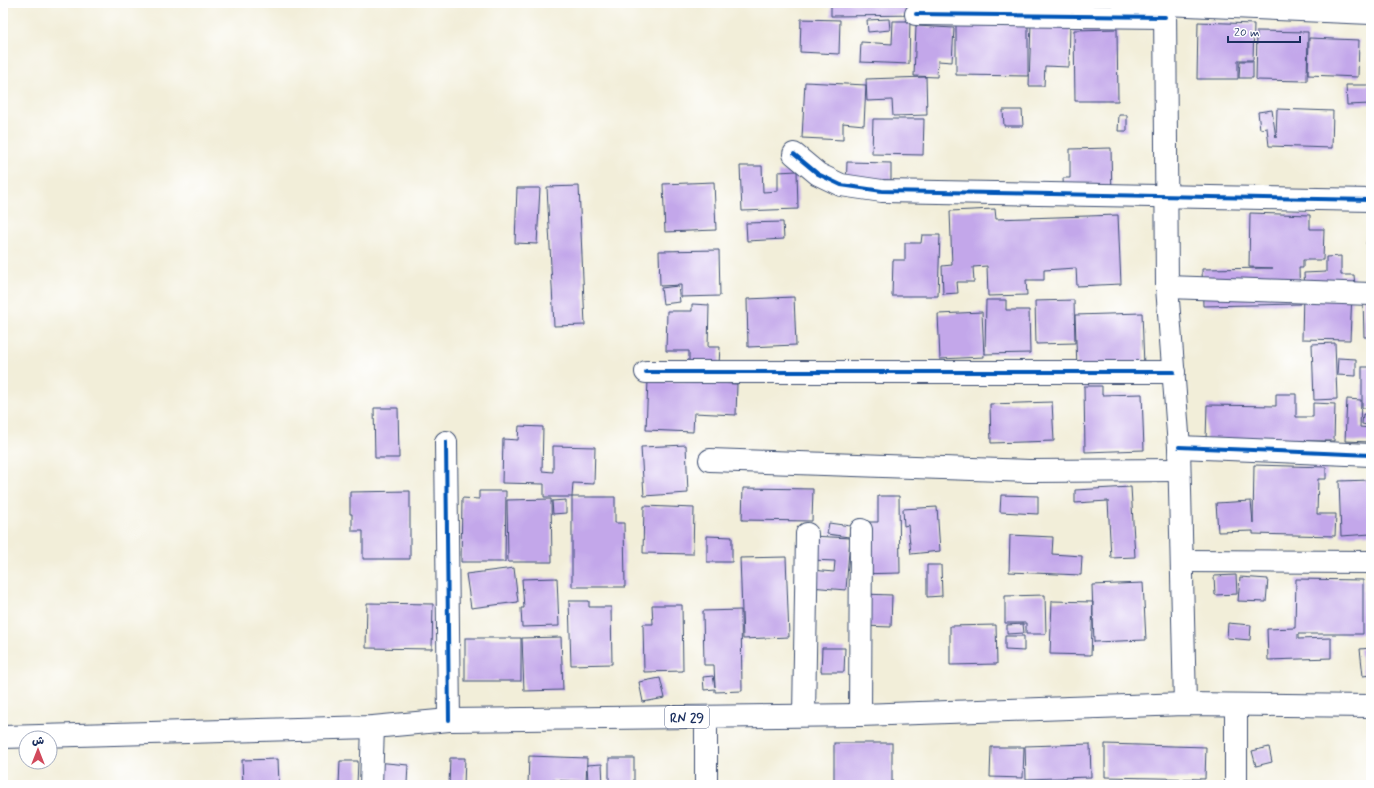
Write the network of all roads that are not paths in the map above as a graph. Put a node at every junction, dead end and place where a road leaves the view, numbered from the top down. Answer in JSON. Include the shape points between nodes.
{"nodes":[{"id":1,"x":1165,"y":8,"type":"edge"},
{"id":2,"x":1371,"y":13,"type":"edge"},
{"id":3,"x":916,"y":14,"type":"dead end"},
{"id":4,"x":794,"y":154,"type":"dead end"},
{"id":5,"x":1168,"y":196,"type":"junction"},
{"id":6,"x":1371,"y":200,"type":"edge"},
{"id":7,"x":1167,"y":287,"type":"junction"},
{"id":8,"x":1371,"y":294,"type":"edge"},
{"id":9,"x":646,"y":372,"type":"dead end"},
{"id":10,"x":1174,"y":372,"type":"junction"},
{"id":11,"x":446,"y":442,"type":"dead end"},
{"id":12,"x":1179,"y":447,"type":"junction"},
{"id":13,"x":1371,"y":455,"type":"edge"},
{"id":14,"x":710,"y":460,"type":"dead end"},
{"id":15,"x":1179,"y":470,"type":"junction"},
{"id":16,"x":860,"y":530,"type":"dead end"},
{"id":17,"x":807,"y":534,"type":"dead end"},
{"id":18,"x":1182,"y":561,"type":"junction"},
{"id":19,"x":1371,"y":562,"type":"edge"},
{"id":20,"x":1185,"y":704,"type":"junction"},
{"id":21,"x":1236,"y":705,"type":"junction"},
{"id":22,"x":1371,"y":706,"type":"edge"},
{"id":23,"x":804,"y":715,"type":"junction"},
{"id":24,"x":860,"y":715,"type":"junction"},
{"id":25,"x":706,"y":717,"type":"junction"},
{"id":26,"x":449,"y":720,"type":"junction"},
{"id":27,"x":373,"y":727,"type":"junction"},
{"id":28,"x":3,"y":736,"type":"edge"},
{"id":29,"x":371,"y":785,"type":"edge"},
{"id":30,"x":706,"y":785,"type":"edge"},
{"id":31,"x":1236,"y":785,"type":"edge"}],
"edges":[{"from":1,"to":2,"type":"street"},
{"from":1,"to":3,"type":"street"},
{"from":1,"to":5,"type":"street"},
{"from":4,"to":5,"type":"street","via":[[818,174],[841,185],[882,191]]},
{"from":5,"to":6,"type":"street"},
{"from":5,"to":7,"type":"street"},
{"from":7,"to":8,"type":"street"},
{"from":7,"to":10,"type":"street"},
{"from":9,"to":10,"type":"street"},
{"from":10,"to":12,"type":"street"},
{"from":11,"to":26,"type":"street"},
{"from":12,"to":13,"type":"street"},
{"from":12,"to":15,"type":"street"},
{"from":14,"to":15,"type":"street","via":[[1028,471]]},
{"from":15,"to":18,"type":"street"},
{"from":16,"to":24,"type":"street"},
{"from":17,"to":23,"type":"street"},
{"from":18,"to":19,"type":"street"},
{"from":18,"to":20,"type":"street"},
{"from":20,"to":21,"type":"street","number":"RN 29"},
{"from":20,"to":24,"type":"street","number":"RN 29"},
{"from":21,"to":22,"type":"street","number":"RN 29"},
{"from":21,"to":31,"type":"street"},
{"from":23,"to":24,"type":"street","number":"RN 29"},
{"from":23,"to":25,"type":"street","number":"RN 29"},
{"from":25,"to":26,"type":"street","number":"RN 29"},
{"from":25,"to":30,"type":"street"},
{"from":26,"to":27,"type":"street","number":"RN 29"},
{"from":27,"to":28,"type":"street","number":"RN 29"},
{"from":27,"to":29,"type":"street"}]}
